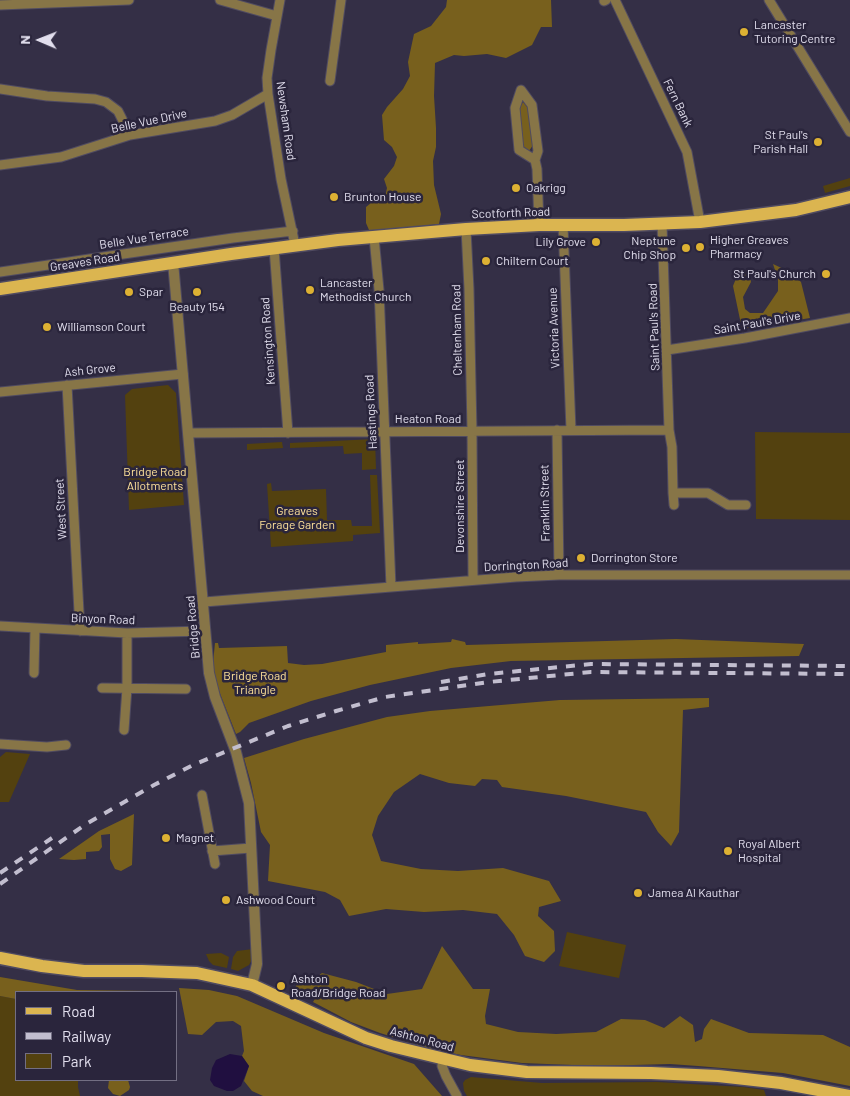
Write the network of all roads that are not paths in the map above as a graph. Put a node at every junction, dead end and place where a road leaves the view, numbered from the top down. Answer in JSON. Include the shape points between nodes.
{"nodes":[{"id":1,"x":103,"y":0,"type":"edge"},
{"id":2,"x":129,"y":0,"type":"edge"},
{"id":3,"x":220,"y":0,"type":"edge"},
{"id":4,"x":280,"y":0,"type":"edge"},
{"id":5,"x":342,"y":0,"type":"edge"},
{"id":6,"x":615,"y":0,"type":"edge"},
{"id":7,"x":768,"y":0,"type":"edge"},
{"id":8,"x":4,"y":3,"type":"edge"},
{"id":9,"x":277,"y":16,"type":"junction"},
{"id":10,"x":330,"y":81,"type":"dead end"},
{"id":11,"x":0,"y":89,"type":"edge"},
{"id":12,"x":268,"y":94,"type":"junction"},
{"id":13,"x":850,"y":132,"type":"edge"},
{"id":14,"x":130,"y":135,"type":"junction"},
{"id":15,"x":535,"y":160,"type":"junction"},
{"id":16,"x":0,"y":165,"type":"edge"},
{"id":17,"x":850,"y":197,"type":"edge"},
{"id":18,"x":700,"y":222,"type":"junction"},
{"id":19,"x":662,"y":224,"type":"junction"},
{"id":20,"x":539,"y":225,"type":"junction"},
{"id":21,"x":562,"y":225,"type":"junction"},
{"id":22,"x":466,"y":229,"type":"junction"},
{"id":23,"x":293,"y":231,"type":"junction"},
{"id":24,"x":374,"y":236,"type":"junction"},
{"id":25,"x":295,"y":246,"type":"junction"},
{"id":26,"x":274,"y":248,"type":"junction"},
{"id":27,"x":173,"y":262,"type":"junction"},
{"id":28,"x":0,"y":272,"type":"edge"},
{"id":29,"x":0,"y":289,"type":"edge"},
{"id":30,"x":850,"y":318,"type":"edge"},
{"id":31,"x":667,"y":350,"type":"junction"},
{"id":32,"x":183,"y":374,"type":"junction"},
{"id":33,"x":67,"y":385,"type":"junction"},
{"id":34,"x":0,"y":392,"type":"edge"},
{"id":35,"x":557,"y":430,"type":"junction"},
{"id":36,"x":571,"y":430,"type":"junction"},
{"id":37,"x":669,"y":430,"type":"junction"},
{"id":38,"x":472,"y":431,"type":"junction"},
{"id":39,"x":288,"y":432,"type":"junction"},
{"id":40,"x":385,"y":432,"type":"junction"},
{"id":41,"x":188,"y":433,"type":"junction"},
{"id":42,"x":674,"y":494,"type":"junction"},
{"id":43,"x":746,"y":505,"type":"dead end"},
{"id":44,"x":674,"y":506,"type":"dead end"},
{"id":45,"x":559,"y":575,"type":"junction"},
{"id":46,"x":850,"y":576,"type":"edge"},
{"id":47,"x":472,"y":580,"type":"junction"},
{"id":48,"x":391,"y":587,"type":"junction"},
{"id":49,"x":204,"y":602,"type":"junction"},
{"id":50,"x":0,"y":626,"type":"edge"},
{"id":51,"x":35,"y":628,"type":"junction"},
{"id":52,"x":80,"y":630,"type":"junction"},
{"id":53,"x":205,"y":631,"type":"junction"},
{"id":54,"x":127,"y":633,"type":"junction"},
{"id":55,"x":34,"y":673,"type":"dead end"},
{"id":56,"x":102,"y":688,"type":"dead end"},
{"id":57,"x":127,"y":688,"type":"junction"},
{"id":58,"x":186,"y":689,"type":"dead end"},
{"id":59,"x":124,"y":730,"type":"dead end"},
{"id":60,"x":0,"y":744,"type":"edge"},
{"id":61,"x":66,"y":745,"type":"dead end"},
{"id":62,"x":202,"y":795,"type":"dead end"},
{"id":63,"x":251,"y":848,"type":"junction"},
{"id":64,"x":212,"y":851,"type":"junction"},
{"id":65,"x":215,"y":864,"type":"dead end"},
{"id":66,"x":0,"y":958,"type":"edge"},
{"id":67,"x":252,"y":985,"type":"junction"},
{"id":68,"x":444,"y":1059,"type":"junction"},
{"id":69,"x":456,"y":1096,"type":"edge"},
{"id":70,"x":850,"y":1096,"type":"edge"}],
"edges":[{"from":1,"to":2,"type":"street"},
{"from":1,"to":8,"type":"street"},
{"from":3,"to":9,"type":"street"},
{"from":4,"to":9,"type":"street","name":"Newsham Road"},
{"from":5,"to":10,"type":"street"},
{"from":6,"to":18,"type":"street","name":"Fern Bank","via":[[687,152]]},
{"from":7,"to":13,"type":"street"},
{"from":9,"to":12,"type":"street","name":"Newsham Road","via":[[267,78]]},
{"from":11,"to":14,"type":"street","via":[[106,102],[118,111]]},
{"from":12,"to":14,"type":"street","name":"Belle Vue Drive","via":[[215,121]]},
{"from":12,"to":23,"type":"street","name":"Newsham Road","via":[[281,180]]},
{"from":14,"to":16,"type":"street","name":"Belle Vue Drive","via":[[61,157]]},
{"from":15,"to":15,"type":"street","via":[[519,150],[515,108],[521,90],[532,104],[538,151]]},
{"from":15,"to":20,"type":"street"},
{"from":17,"to":18,"type":"main road","name":"Scotforth Road","via":[[789,211]]},
{"from":18,"to":19,"type":"main road","name":"Scotforth Road"},
{"from":19,"to":21,"type":"main road","name":"Scotforth Road"},
{"from":19,"to":31,"type":"street","name":"Saint Paul's Road"},
{"from":20,"to":21,"type":"main road","name":"Scotforth Road"},
{"from":20,"to":22,"type":"main road","name":"Scotforth Road"},
{"from":21,"to":36,"type":"street","name":"Victoria Avenue"},
{"from":22,"to":24,"type":"main road","name":"Scotforth Road"},
{"from":22,"to":38,"type":"street","name":"Cheltenham Road"},
{"from":23,"to":25,"type":"street","name":"Newsham Road"},
{"from":23,"to":28,"type":"street","name":"Belle Vue Terrace"},
{"from":24,"to":25,"type":"main road","name":"Scotforth Road"},
{"from":24,"to":40,"type":"street","name":"Hastings Road"},
{"from":25,"to":26,"type":"main road","name":"Scotforth Road"},
{"from":26,"to":27,"type":"main road","name":"Scotforth Road"},
{"from":26,"to":39,"type":"street","name":"Kensington Road"},
{"from":27,"to":29,"type":"main road","name":"Greaves Road"},
{"from":27,"to":32,"type":"street","name":"Bridge Road"},
{"from":30,"to":31,"type":"street","name":"Saint Paul's Drive"},
{"from":31,"to":37,"type":"street","name":"Saint Paul's Road"},
{"from":32,"to":33,"type":"street","name":"Ash Grove"},
{"from":32,"to":41,"type":"street","name":"Bridge Road"},
{"from":33,"to":34,"type":"street","name":"Ash Grove"},
{"from":33,"to":52,"type":"street","name":"West Street"},
{"from":35,"to":36,"type":"street","name":"Heaton Road"},
{"from":35,"to":38,"type":"street","name":"Heaton Road"},
{"from":35,"to":45,"type":"street","name":"Franklin Street"},
{"from":36,"to":37,"type":"street","name":"Heaton Road"},
{"from":37,"to":42,"type":"street","name":"Saint Paul's Road"},
{"from":38,"to":40,"type":"street","name":"Heaton Road"},
{"from":38,"to":47,"type":"street","name":"Devonshire Street"},
{"from":39,"to":40,"type":"street","name":"Heaton Road"},
{"from":39,"to":41,"type":"street","name":"Heaton Road"},
{"from":40,"to":48,"type":"street","name":"Hastings Road"},
{"from":41,"to":49,"type":"street","name":"Bridge Road"},
{"from":42,"to":43,"type":"street","via":[[708,493],[728,505]]},
{"from":42,"to":44,"type":"street","name":"Saint Paul's Road"},
{"from":45,"to":46,"type":"street","name":"Dorrington Road"},
{"from":45,"to":47,"type":"street","name":"Dorrington Road"},
{"from":47,"to":48,"type":"street","name":"Dorrington Road"},
{"from":48,"to":49,"type":"street","name":"Dorrington Road"},
{"from":49,"to":53,"type":"street","name":"Bridge Road"},
{"from":50,"to":51,"type":"street","name":"Binyon Road"},
{"from":51,"to":52,"type":"street","name":"Binyon Road"},
{"from":51,"to":55,"type":"street"},
{"from":52,"to":54,"type":"street","name":"Binyon Road"},
{"from":53,"to":54,"type":"street","name":"Binyon Road"},
{"from":53,"to":63,"type":"street","name":"Bridge Road","via":[[215,697],[236,752],[249,803]]},
{"from":54,"to":57,"type":"street"},
{"from":56,"to":57,"type":"street"},
{"from":57,"to":58,"type":"street"},
{"from":57,"to":59,"type":"street"},
{"from":60,"to":61,"type":"street"},
{"from":62,"to":64,"type":"street"},
{"from":63,"to":64,"type":"street"},
{"from":63,"to":67,"type":"street","name":"Bridge Road","via":[[257,964]]},
{"from":64,"to":65,"type":"street"},
{"from":66,"to":67,"type":"main road","name":"Ashton Road","via":[[84,971],[197,974]]},
{"from":67,"to":68,"type":"main road","name":"Ashton Road","via":[[366,1038]]},
{"from":68,"to":69,"type":"street","via":[[442,1066]]},
{"from":68,"to":70,"type":"main road","name":"Ashton Road","via":[[527,1072],[718,1076],[781,1083]]}]}
